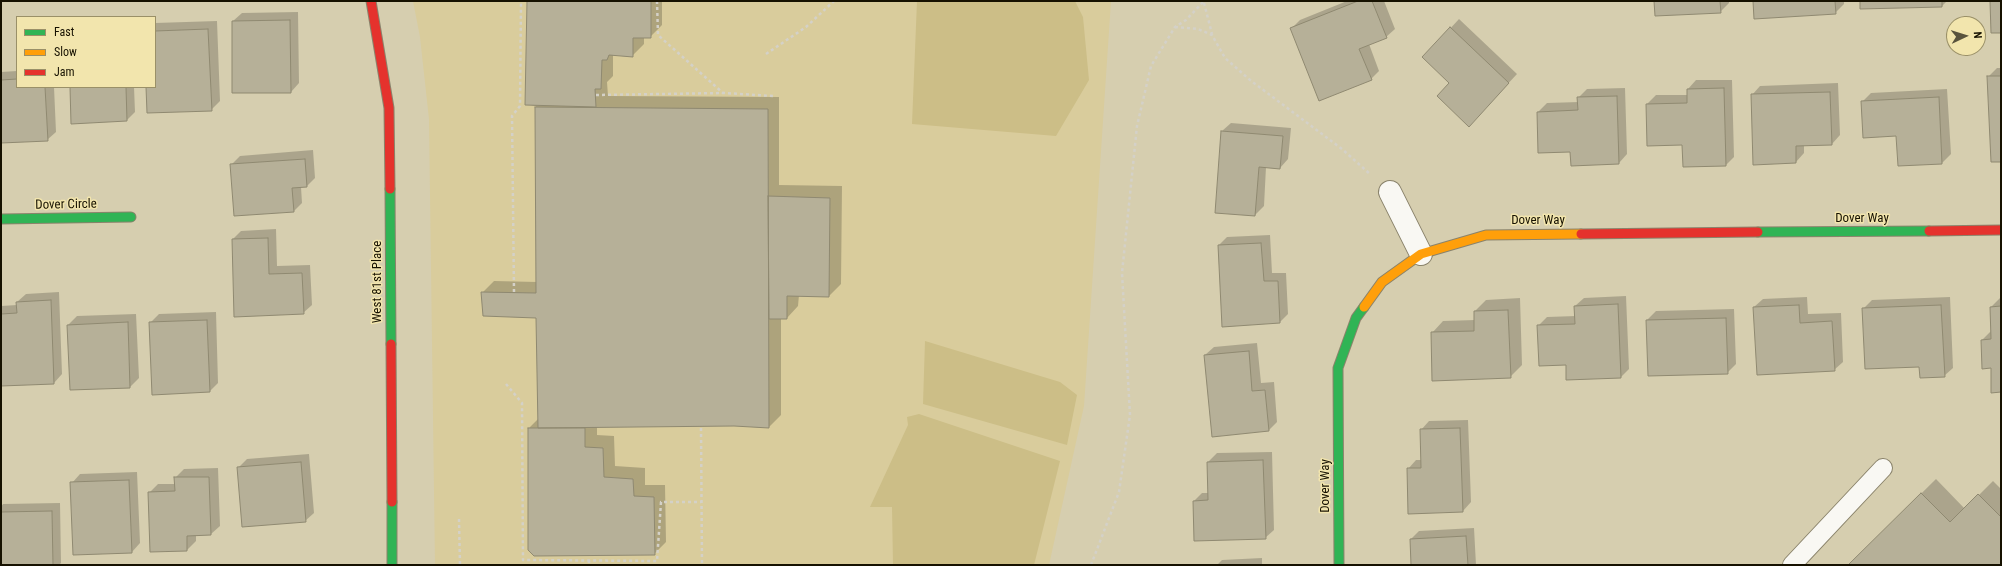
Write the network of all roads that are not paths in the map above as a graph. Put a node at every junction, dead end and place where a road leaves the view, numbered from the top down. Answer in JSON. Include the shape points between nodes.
{"nodes":[{"id":1,"x":371,"y":1,"type":"edge"},
{"id":2,"x":1390,"y":192,"type":"road end"},
{"id":3,"x":131,"y":217,"type":"dead end"},
{"id":4,"x":1,"y":219,"type":"edge"},
{"id":5,"x":2001,"y":230,"type":"edge"},
{"id":6,"x":1421,"y":254,"type":"junction"},
{"id":7,"x":1882,"y":468,"type":"dead end"},
{"id":8,"x":392,"y":565,"type":"edge"},
{"id":9,"x":1339,"y":565,"type":"edge"},
{"id":10,"x":1792,"y":565,"type":"edge"}],
"edges":[{"from":1,"to":8,"type":"street","name":"West 81st Place","via":[[390,108]]},
{"from":2,"to":6,"type":"street"},
{"from":3,"to":4,"type":"street","name":"Dover Circle"},
{"from":5,"to":6,"type":"street","name":"Dover Way","via":[[1486,235]]},
{"from":6,"to":9,"type":"street","name":"Dover Way","via":[[1382,282],[1356,318],[1338,368]]},
{"from":7,"to":10,"type":"lane"}]}
